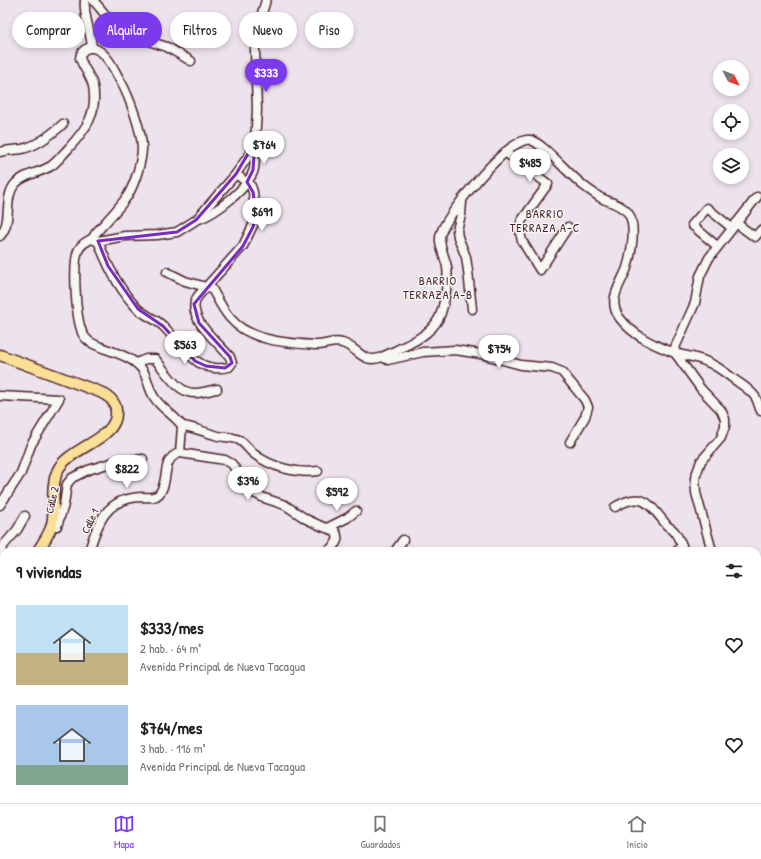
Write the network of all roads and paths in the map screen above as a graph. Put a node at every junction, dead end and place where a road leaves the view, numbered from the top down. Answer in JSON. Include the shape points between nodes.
{"nodes":[{"id":1,"x":85,"y":0,"type":"edge"},
{"id":2,"x":93,"y":0,"type":"edge"},
{"id":3,"x":266,"y":0,"type":"edge"},
{"id":4,"x":92,"y":48,"type":"junction"},
{"id":5,"x":191,"y":61,"type":"dead end"},
{"id":6,"x":63,"y":124,"type":"dead end"},
{"id":7,"x":255,"y":142,"type":"junction"},
{"id":8,"x":0,"y":152,"type":"edge"},
{"id":9,"x":505,"y":152,"type":"junction"},
{"id":10,"x":236,"y":174,"type":"junction"},
{"id":11,"x":247,"y":182,"type":"junction"},
{"id":12,"x":757,"y":197,"type":"dead end"},
{"id":13,"x":462,"y":200,"type":"junction"},
{"id":14,"x":196,"y":220,"type":"junction"},
{"id":15,"x":734,"y":225,"type":"junction"},
{"id":16,"x":568,"y":227,"type":"dead end"},
{"id":17,"x":761,"y":230,"type":"edge"},
{"id":18,"x":0,"y":236,"type":"edge"},
{"id":19,"x":96,"y":239,"type":"junction"},
{"id":20,"x":717,"y":246,"type":"junction"},
{"id":21,"x":167,"y":272,"type":"dead end"},
{"id":22,"x":208,"y":286,"type":"junction"},
{"id":23,"x":472,"y":309,"type":"dead end"},
{"id":24,"x":674,"y":352,"type":"junction"},
{"id":25,"x":0,"y":355,"type":"edge"},
{"id":26,"x":382,"y":357,"type":"junction"},
{"id":27,"x":136,"y":363,"type":"junction"},
{"id":28,"x":217,"y":389,"type":"dead end"},
{"id":29,"x":0,"y":396,"type":"edge"},
{"id":30,"x":761,"y":411,"type":"edge"},
{"id":31,"x":182,"y":426,"type":"junction"},
{"id":32,"x":570,"y":442,"type":"dead end"},
{"id":33,"x":180,"y":453,"type":"junction"},
{"id":34,"x":143,"y":459,"type":"dead end"},
{"id":35,"x":318,"y":471,"type":"dead end"},
{"id":36,"x":0,"y":505,"type":"edge"},
{"id":37,"x":615,"y":507,"type":"dead end"},
{"id":38,"x":356,"y":511,"type":"dead end"},
{"id":39,"x":25,"y":516,"type":"dead end"},
{"id":40,"x":52,"y":525,"type":"junction"},
{"id":41,"x":327,"y":528,"type":"junction"},
{"id":42,"x":403,"y":540,"type":"dead end"},
{"id":43,"x":3,"y":547,"type":"edge"},
{"id":44,"x":40,"y":547,"type":"edge"},
{"id":45,"x":91,"y":547,"type":"edge"},
{"id":46,"x":333,"y":547,"type":"edge"},
{"id":47,"x":398,"y":547,"type":"edge"},
{"id":48,"x":680,"y":547,"type":"edge"},
{"id":49,"x":711,"y":547,"type":"edge"}],
"edges":[{"from":1,"to":4,"type":"street","via":[[84,9],[92,38]]},
{"from":2,"to":5,"type":"street","via":[[122,31],[167,47]]},
{"from":3,"to":7,"type":"street","via":[[257,30],[255,50]]},
{"from":4,"to":18,"type":"street","via":[[86,49],[80,58],[93,87],[92,116],[76,140],[52,165],[21,179],[16,184],[11,194],[6,228]]},
{"from":4,"to":19,"type":"street","via":[[99,50],[105,57],[127,92],[142,148],[128,194]]},
{"from":6,"to":8,"type":"street","via":[[33,145]]},
{"from":7,"to":10,"type":"street"},
{"from":7,"to":11,"type":"street","via":[[254,170]]},
{"from":9,"to":13,"type":"street"},
{"from":9,"to":16,"type":"street","via":[[548,184],[519,228],[522,241],[540,270]]},
{"from":9,"to":24,"type":"street","via":[[525,139],[534,141],[582,184],[627,212],[632,223],[631,244],[627,266],[615,295],[615,308],[630,329],[639,336]]},
{"from":10,"to":11,"type":"street"},
{"from":10,"to":14,"type":"street"},
{"from":11,"to":14,"type":"street","via":[[226,204]]},
{"from":11,"to":22,"type":"street","via":[[253,192],[256,212],[253,227],[243,246]]},
{"from":12,"to":15,"type":"street"},
{"from":13,"to":23,"type":"street","via":[[457,230],[466,257]]},
{"from":13,"to":26,"type":"street","via":[[447,220],[439,238],[448,275],[440,317],[428,332]]},
{"from":14,"to":19,"type":"street","via":[[177,232]]},
{"from":15,"to":17,"type":"street","via":[[755,237]]},
{"from":15,"to":20,"type":"street"},
{"from":15,"to":20,"type":"street","via":[[707,208],[692,225]]},
{"from":19,"to":22,"type":"street","via":[[108,266],[138,309],[163,326],[195,361],[206,366],[225,368],[232,363],[230,357],[203,327],[194,304]]},
{"from":19,"to":27,"type":"street","via":[[81,245],[78,251],[77,306],[81,331],[90,342],[123,354]]},
{"from":20,"to":24,"type":"street","via":[[700,276],[695,303]]},
{"from":21,"to":22,"type":"street","via":[[185,281]]},
{"from":22,"to":26,"type":"street","via":[[231,320],[254,335],[308,345],[341,342],[366,358],[374,360]]},
{"from":24,"to":30,"type":"street","via":[[708,362],[722,371],[747,388],[756,398]]},
{"from":24,"to":49,"type":"street","via":[[701,389],[721,410],[725,419],[720,438],[701,461],[695,478],[696,492]]},
{"from":25,"to":40,"type":"main road","via":[[100,392],[112,399],[115,404],[117,416],[108,431],[59,467],[55,479]]},
{"from":26,"to":32,"type":"street","via":[[388,360],[423,352],[455,350],[521,365],[544,366],[562,372],[585,400],[588,408]]},
{"from":27,"to":28,"type":"street","via":[[155,359],[164,373],[191,393]]},
{"from":27,"to":31,"type":"street","via":[[146,374],[154,397]]},
{"from":29,"to":36,"type":"street","via":[[59,400],[31,445],[21,473]]},
{"from":31,"to":33,"type":"street"},
{"from":31,"to":35,"type":"street","via":[[240,440],[265,462],[304,472]]},
{"from":33,"to":41,"type":"street","via":[[225,460],[232,464],[250,491],[284,505]]},
{"from":33,"to":45,"type":"street","name":"Calle 1","via":[[175,454],[168,462],[163,486],[158,495],[125,500],[108,509]]},
{"from":34,"to":40,"type":"street","name":"Calle 2","via":[[114,462],[72,478],[67,484],[57,526]]},
{"from":37,"to":48,"type":"street","via":[[632,499],[638,499],[651,506],[675,532],[682,545]]},
{"from":38,"to":41,"type":"street"},
{"from":39,"to":43,"type":"street"},
{"from":40,"to":44,"type":"main road"},
{"from":41,"to":46,"type":"street","via":[[335,531],[338,538]]},
{"from":42,"to":47,"type":"street"}]}
